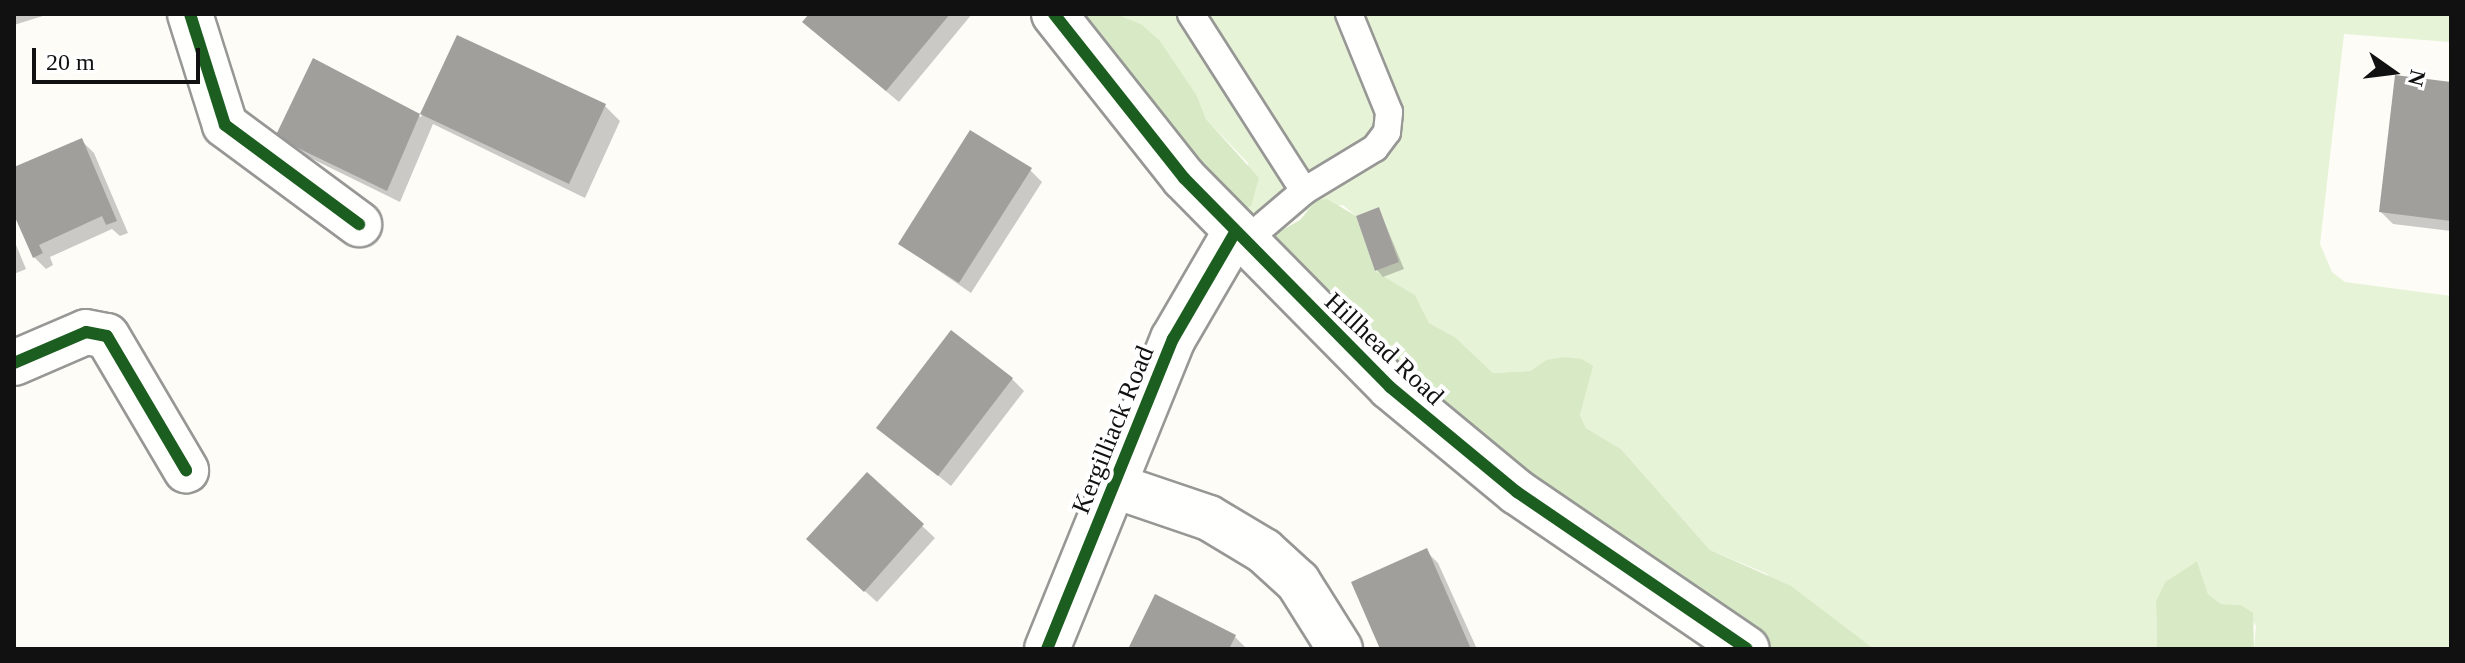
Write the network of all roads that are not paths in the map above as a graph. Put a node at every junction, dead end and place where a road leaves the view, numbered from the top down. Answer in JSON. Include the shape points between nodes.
{"nodes":[{"id":1,"x":190,"y":14,"type":"edge"},
{"id":2,"x":1054,"y":14,"type":"edge"},
{"id":3,"x":1191,"y":14,"type":"edge"},
{"id":4,"x":1349,"y":14,"type":"edge"},
{"id":5,"x":1304,"y":191,"type":"junction"},
{"id":6,"x":359,"y":224,"type":"dead end"},
{"id":7,"x":1239,"y":239,"type":"junction"},
{"id":8,"x":14,"y":363,"type":"edge"},
{"id":9,"x":186,"y":470,"type":"dead end"},
{"id":10,"x":1115,"y":486,"type":"junction"},
{"id":11,"x":1047,"y":649,"type":"edge"},
{"id":12,"x":1340,"y":649,"type":"edge"},
{"id":13,"x":1747,"y":649,"type":"edge"}],
"edges":[{"from":1,"to":6,"type":"street","via":[[225,125]]},
{"from":2,"to":7,"type":"street","name":"Hillhead Road"},
{"from":3,"to":5,"type":"lane"},
{"from":4,"to":5,"type":"lane","via":[[1391,122],[1375,148]]},
{"from":5,"to":7,"type":"lane"},
{"from":7,"to":10,"type":"street","name":"Kergilliack Road","via":[[1173,339]]},
{"from":7,"to":13,"type":"street","name":"Hillhead Road","via":[[1335,336],[1450,439],[1604,554]]},
{"from":8,"to":9,"type":"street","via":[[86,332],[107,336]]},
{"from":10,"to":11,"type":"street","name":"Kergilliack Road"},
{"from":10,"to":12,"type":"street","via":[[1209,518],[1264,551],[1298,582]]}]}
